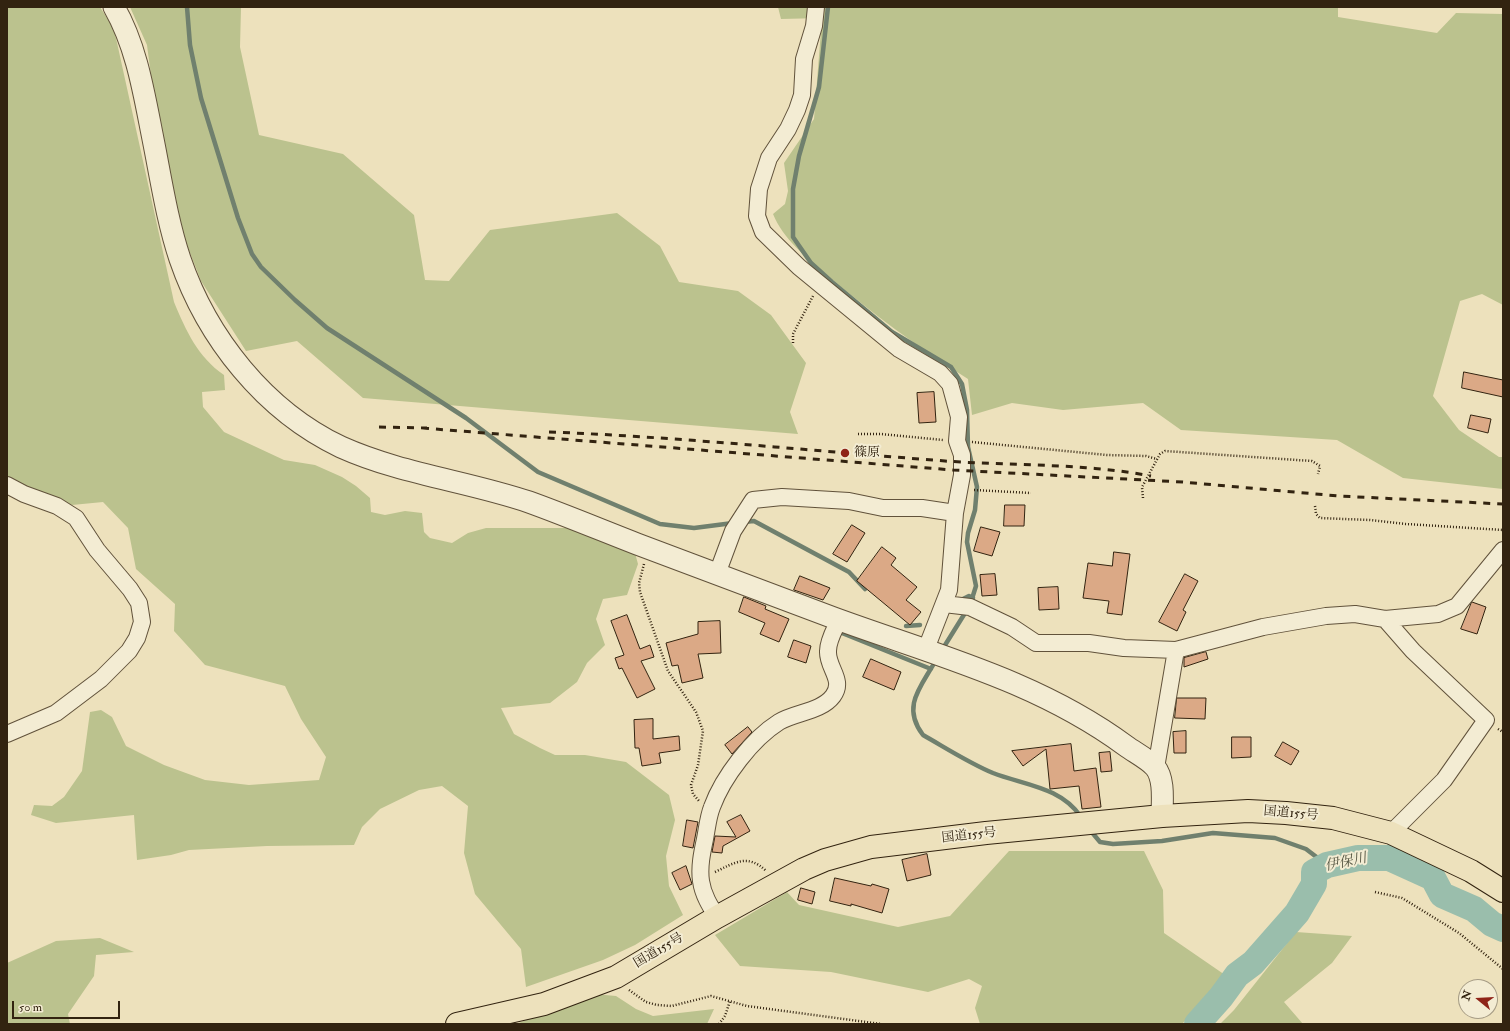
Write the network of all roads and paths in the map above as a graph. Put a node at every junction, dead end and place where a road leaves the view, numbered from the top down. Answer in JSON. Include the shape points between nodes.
{"nodes":[{"id":1,"x":114,"y":7,"type":"edge"},
{"id":2,"x":816,"y":7,"type":"edge"},
{"id":3,"x":817,"y":283,"type":"junction"},
{"id":4,"x":793,"y":343,"type":"dead end"},
{"id":5,"x":858,"y":434,"type":"dead end"},
{"id":6,"x":957,"y":441,"type":"junction"},
{"id":7,"x":1158,"y":459,"type":"junction"},
{"id":8,"x":1318,"y":474,"type":"dead end"},
{"id":9,"x":7,"y":485,"type":"edge"},
{"id":10,"x":959,"y":486,"type":"junction"},
{"id":11,"x":1031,"y":493,"type":"dead end"},
{"id":12,"x":1143,"y":498,"type":"dead end"},
{"id":13,"x":1315,"y":506,"type":"dead end"},
{"id":14,"x":955,"y":513,"type":"junction"},
{"id":15,"x":1503,"y":530,"type":"edge"},
{"id":16,"x":650,"y":549,"type":"junction"},
{"id":17,"x":1503,"y":550,"type":"edge"},
{"id":18,"x":717,"y":574,"type":"junction"},
{"id":19,"x":944,"y":604,"type":"junction"},
{"id":20,"x":1385,"y":619,"type":"junction"},
{"id":21,"x":839,"y":620,"type":"junction"},
{"id":22,"x":926,"y":649,"type":"junction"},
{"id":23,"x":1176,"y":650,"type":"junction"},
{"id":24,"x":7,"y":734,"type":"edge"},
{"id":25,"x":1156,"y":768,"type":"junction"},
{"id":26,"x":712,"y":807,"type":"junction"},
{"id":27,"x":1162,"y":816,"type":"junction"},
{"id":28,"x":1391,"y":833,"type":"junction"},
{"id":29,"x":701,"y":877,"type":"junction"},
{"id":30,"x":773,"y":886,"type":"junction"},
{"id":31,"x":1503,"y":891,"type":"edge"},
{"id":32,"x":1375,"y":892,"type":"dead end"},
{"id":33,"x":717,"y":917,"type":"junction"},
{"id":34,"x":1503,"y":969,"type":"edge"},
{"id":35,"x":616,"y":977,"type":"junction"},
{"id":36,"x":730,"y":1000,"type":"junction"},
{"id":37,"x":457,"y":1024,"type":"edge"},
{"id":38,"x":719,"y":1024,"type":"edge"},
{"id":39,"x":881,"y":1024,"type":"edge"}],
"edges":[{"from":1,"to":16,"type":"street","via":[[122,20],[136,61],[171,228],[180,258],[191,288],[206,317],[240,367],[294,419],[344,448],[398,468],[527,502]]},
{"from":2,"to":3,"type":"street","via":[[814,26],[804,59],[802,95],[798,110],[769,158],[759,189],[757,216],[763,232]]},
{"from":3,"to":4,"type":"path","via":[[812,300],[793,334]]},
{"from":3,"to":6,"type":"street","via":[[899,349],[940,373],[950,384],[958,417]]},
{"from":5,"to":6,"type":"path"},
{"from":6,"to":7,"type":"path"},
{"from":6,"to":10,"type":"street","via":[[962,455]]},
{"from":7,"to":8,"type":"path","via":[[1160,454],[1170,451],[1312,461],[1320,466]]},
{"from":7,"to":12,"type":"path","via":[[1142,487]]},
{"from":9,"to":24,"type":"street","via":[[57,506],[76,518],[97,550],[139,603],[142,622],[137,638],[129,650],[101,679],[56,713]]},
{"from":10,"to":11,"type":"path","via":[[972,490]]},
{"from":10,"to":14,"type":"street"},
{"from":13,"to":15,"type":"path","via":[[1316,514],[1320,518]]},
{"from":14,"to":18,"type":"street","via":[[782,497],[753,500],[732,531]]},
{"from":14,"to":19,"type":"street","via":[[949,590]]},
{"from":16,"to":18,"type":"street"},
{"from":16,"to":26,"type":"path","via":[[640,573],[640,592],[668,671],[696,712],[703,731],[698,765],[691,785],[697,800]]},
{"from":17,"to":20,"type":"street","via":[[1457,606],[1438,614]]},
{"from":18,"to":21,"type":"street"},
{"from":19,"to":22,"type":"street"},
{"from":19,"to":23,"type":"street","via":[[970,607],[1012,627],[1036,643],[1089,643],[1124,648]]},
{"from":20,"to":23,"type":"street","via":[[1355,614],[1326,616],[1263,627]]},
{"from":20,"to":28,"type":"street","via":[[1413,651],[1486,720],[1444,780]]},
{"from":21,"to":22,"type":"street"},
{"from":21,"to":26,"type":"street","via":[[828,650],[828,658],[838,680],[833,696],[768,730],[732,771]]},
{"from":22,"to":25,"type":"street","via":[[1014,682],[1075,713],[1114,737]]},
{"from":23,"to":25,"type":"street"},
{"from":25,"to":27,"type":"street","via":[[1162,791]]},
{"from":26,"to":29,"type":"street","via":[[701,856]]},
{"from":27,"to":28,"type":"highway","name":"国道155号","via":[[1248,811],[1286,813],[1333,818]]},
{"from":27,"to":30,"type":"highway","name":"国道155号","via":[[871,847],[825,860]]},
{"from":28,"to":31,"type":"highway","name":"国道155号","via":[[1471,871]]},
{"from":29,"to":30,"type":"path","via":[[739,861],[745,861],[760,866]]},
{"from":29,"to":33,"type":"street","via":[[705,895]]},
{"from":30,"to":33,"type":"highway","name":"国道155号"},
{"from":32,"to":34,"type":"path","via":[[1402,898],[1459,933]]},
{"from":33,"to":35,"type":"highway","name":"国道155号"},
{"from":35,"to":36,"type":"path","via":[[631,992],[646,1002],[657,1005],[677,1005],[711,996]]},
{"from":35,"to":37,"type":"highway","name":"国道155号","via":[[544,1004]]},
{"from":36,"to":38,"type":"path","via":[[725,1016]]},
{"from":36,"to":39,"type":"path","via":[[747,1006]]}]}
